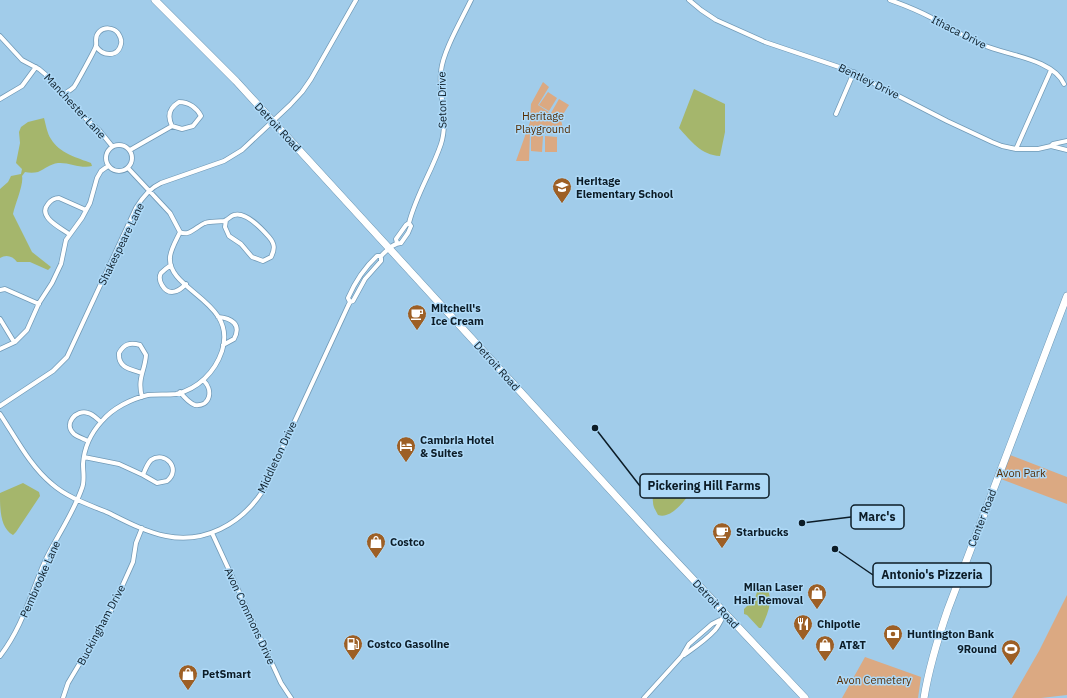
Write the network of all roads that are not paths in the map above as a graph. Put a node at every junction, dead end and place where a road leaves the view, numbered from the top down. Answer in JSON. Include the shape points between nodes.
{"nodes":[{"id":1,"x":155,"y":0,"type":"edge"},
{"id":2,"x":356,"y":0,"type":"edge"},
{"id":3,"x":471,"y":0,"type":"edge"},
{"id":4,"x":689,"y":0,"type":"edge"},
{"id":5,"x":890,"y":0,"type":"edge"},
{"id":6,"x":0,"y":36,"type":"edge"},
{"id":7,"x":96,"y":46,"type":"junction"},
{"id":8,"x":36,"y":67,"type":"junction"},
{"id":9,"x":1051,"y":70,"type":"junction"},
{"id":10,"x":854,"y":72,"type":"junction"},
{"id":11,"x":1064,"y":84,"type":"dead end"},
{"id":12,"x":64,"y":94,"type":"junction"},
{"id":13,"x":0,"y":99,"type":"edge"},
{"id":14,"x":836,"y":114,"type":"dead end"},
{"id":15,"x":273,"y":121,"type":"junction"},
{"id":16,"x":172,"y":126,"type":"junction"},
{"id":17,"x":1067,"y":141,"type":"edge"},
{"id":18,"x":112,"y":146,"type":"junction"},
{"id":19,"x":1051,"y":146,"type":"junction"},
{"id":20,"x":1016,"y":149,"type":"junction"},
{"id":21,"x":130,"y":150,"type":"junction"},
{"id":22,"x":1067,"y":150,"type":"edge"},
{"id":23,"x":108,"y":166,"type":"junction"},
{"id":24,"x":128,"y":168,"type":"junction"},
{"id":25,"x":149,"y":191,"type":"junction"},
{"id":26,"x":86,"y":210,"type":"junction"},
{"id":27,"x":226,"y":220,"type":"junction"},
{"id":28,"x":180,"y":232,"type":"junction"},
{"id":29,"x":69,"y":234,"type":"junction"},
{"id":30,"x":389,"y":248,"type":"junction"},
{"id":31,"x":171,"y":265,"type":"junction"},
{"id":32,"x":186,"y":284,"type":"junction"},
{"id":33,"x":0,"y":290,"type":"edge"},
{"id":34,"x":1067,"y":296,"type":"edge"},
{"id":35,"x":39,"y":304,"type":"junction"},
{"id":36,"x":218,"y":317,"type":"junction"},
{"id":37,"x":0,"y":320,"type":"edge"},
{"id":38,"x":14,"y":342,"type":"junction"},
{"id":39,"x":223,"y":345,"type":"junction"},
{"id":40,"x":0,"y":349,"type":"edge"},
{"id":41,"x":142,"y":373,"type":"junction"},
{"id":42,"x":203,"y":380,"type":"junction"},
{"id":43,"x":180,"y":392,"type":"junction"},
{"id":44,"x":142,"y":397,"type":"junction"},
{"id":45,"x":0,"y":406,"type":"edge"},
{"id":46,"x":0,"y":414,"type":"edge"},
{"id":47,"x":101,"y":422,"type":"junction"},
{"id":48,"x":88,"y":441,"type":"junction"},
{"id":49,"x":84,"y":457,"type":"junction"},
{"id":50,"x":143,"y":474,"type":"junction"},
{"id":51,"x":77,"y":499,"type":"junction"},
{"id":52,"x":142,"y":528,"type":"junction"},
{"id":53,"x":212,"y":533,"type":"junction"},
{"id":54,"x":726,"y":614,"type":"junction"},
{"id":55,"x":720,"y":620,"type":"junction"},
{"id":56,"x":0,"y":656,"type":"edge"},
{"id":57,"x":682,"y":656,"type":"junction"},
{"id":58,"x":63,"y":698,"type":"edge"},
{"id":59,"x":291,"y":698,"type":"edge"},
{"id":60,"x":644,"y":698,"type":"edge"},
{"id":61,"x":805,"y":698,"type":"edge"},
{"id":62,"x":924,"y":698,"type":"edge"}],
"edges":[{"from":1,"to":15,"type":"main road","name":"Detroit Road"},
{"from":2,"to":15,"type":"street","name":"Shakespeare Lane","via":[[306,87]]},
{"from":3,"to":30,"type":"street","name":"Seton Drive","via":[[442,64],[442,139],[416,200],[408,233],[401,243]]},
{"from":4,"to":10,"type":"street","name":"Bentley Drive","via":[[716,20],[765,42]]},
{"from":5,"to":9,"type":"street","name":"Ithaca Drive","via":[[931,17],[984,46],[1024,57]]},
{"from":6,"to":8,"type":"street","name":"Manchester Lane","via":[[22,60]]},
{"from":7,"to":7,"type":"street","via":[[104,54],[111,54],[120,47],[120,36],[116,31],[105,28],[96,35]]},
{"from":7,"to":12,"type":"street","via":[[75,86]]},
{"from":8,"to":12,"type":"street","name":"Manchester Lane"},
{"from":8,"to":13,"type":"street","via":[[22,86]]},
{"from":9,"to":11,"type":"street","name":"Ithaca Drive"},
{"from":9,"to":20,"type":"street"},
{"from":10,"to":14,"type":"street"},
{"from":10,"to":20,"type":"street","name":"Bentley Drive","via":[[947,121],[992,142]]},
{"from":12,"to":18,"type":"street","name":"Manchester Lane"},
{"from":15,"to":25,"type":"street","name":"Shakespeare Lane","via":[[232,158],[166,180]]},
{"from":15,"to":30,"type":"main road","name":"Detroit Road"},
{"from":16,"to":16,"type":"street","via":[[193,126],[201,116],[190,105],[179,102],[173,106],[169,114]]},
{"from":16,"to":21,"type":"street"},
{"from":17,"to":19,"type":"street","name":"Bentley Drive"},
{"from":18,"to":21,"type":"street","via":[[122,145]]},
{"from":18,"to":23,"type":"street","via":[[106,157]]},
{"from":19,"to":20,"type":"street","name":"Bentley Drive"},
{"from":19,"to":22,"type":"street","name":"Bentley Drive"},
{"from":21,"to":24,"type":"street","via":[[132,161]]},
{"from":23,"to":24,"type":"street","via":[[120,171]]},
{"from":23,"to":26,"type":"street","via":[[97,178]]},
{"from":24,"to":25,"type":"street"},
{"from":25,"to":28,"type":"street","via":[[170,213]]},
{"from":25,"to":45,"type":"street","name":"Shakespeare Lane","via":[[136,208],[67,357],[53,371]]},
{"from":26,"to":29,"type":"street"},
{"from":26,"to":29,"type":"street","via":[[59,198],[48,203],[45,210],[47,217]]},
{"from":27,"to":27,"type":"street","via":[[242,214],[261,228],[274,244],[271,257],[263,261],[252,257],[227,233]]},
{"from":27,"to":28,"type":"street","via":[[205,223],[185,234]]},
{"from":28,"to":31,"type":"street","via":[[171,253]]},
{"from":29,"to":35,"type":"street","via":[[61,264]]},
{"from":30,"to":53,"type":"street","name":"Middleton Drive","via":[[350,302],[262,492],[239,518]]},
{"from":30,"to":54,"type":"main road","name":"Detroit Road"},
{"from":31,"to":32,"type":"street","via":[[173,272]]},
{"from":31,"to":32,"type":"street","via":[[160,276],[163,287],[172,292]]},
{"from":32,"to":36,"type":"street"},
{"from":33,"to":35,"type":"street","via":[[5,288]]},
{"from":34,"to":62,"type":"main road","name":"Center Road","via":[[948,608],[935,646]]},
{"from":35,"to":38,"type":"street","via":[[27,330]]},
{"from":36,"to":39,"type":"street","via":[[223,331]]},
{"from":36,"to":39,"type":"street","via":[[230,319],[237,329],[234,339]]},
{"from":37,"to":38,"type":"street"},
{"from":38,"to":40,"type":"street"},
{"from":39,"to":42,"type":"street","via":[[215,365]]},
{"from":41,"to":41,"type":"street","via":[[144,351],[140,345],[126,345],[119,353],[121,364],[125,368]]},
{"from":41,"to":44,"type":"street"},
{"from":42,"to":43,"type":"street"},
{"from":42,"to":43,"type":"street","via":[[210,391],[204,402],[194,404]]},
{"from":43,"to":44,"type":"street"},
{"from":44,"to":47,"type":"street","via":[[114,410]]},
{"from":46,"to":51,"type":"street","name":"Middleton Drive","via":[[39,472],[58,489]]},
{"from":47,"to":48,"type":"street"},
{"from":47,"to":48,"type":"street","via":[[87,412],[79,412],[73,417],[70,425],[72,431]]},
{"from":48,"to":49,"type":"street","name":"Pembrooke Lane"},
{"from":49,"to":50,"type":"street","via":[[119,464]]},
{"from":49,"to":51,"type":"street","name":"Pembrooke Lane","via":[[83,485]]},
{"from":50,"to":50,"type":"street","via":[[160,483],[169,480],[173,470],[168,460],[158,458],[150,462]]},
{"from":51,"to":52,"type":"street","name":"Middleton Drive"},
{"from":51,"to":56,"type":"street","name":"Pembrooke Lane","via":[[45,561],[22,620]]},
{"from":52,"to":53,"type":"street","name":"Middleton Drive","via":[[178,537]]},
{"from":52,"to":58,"type":"street","name":"Buckingham Drive","via":[[133,562],[111,610],[68,683]]},
{"from":53,"to":59,"type":"street","name":"Avon Commons Drive","via":[[281,683]]},
{"from":54,"to":55,"type":"street"},
{"from":54,"to":61,"type":"main road","name":"Detroit Road"},
{"from":55,"to":57,"type":"street","via":[[689,644]]},
{"from":55,"to":57,"type":"street","via":[[716,629]]},
{"from":57,"to":60,"type":"street"}]}
